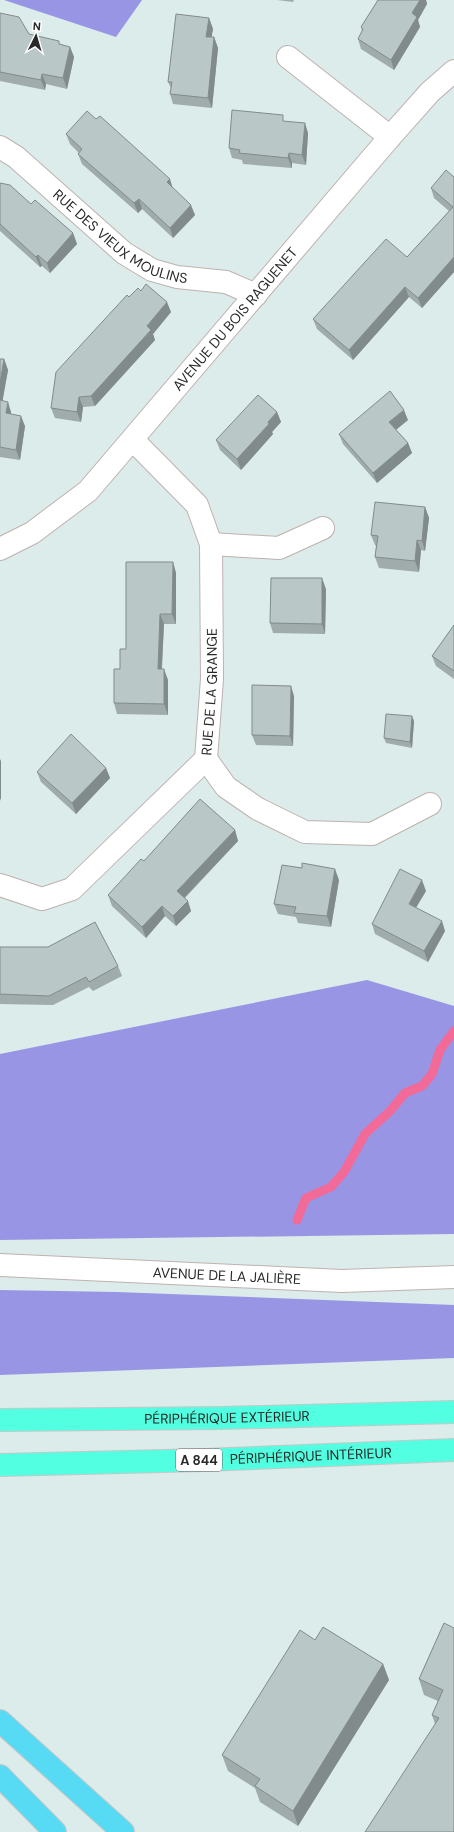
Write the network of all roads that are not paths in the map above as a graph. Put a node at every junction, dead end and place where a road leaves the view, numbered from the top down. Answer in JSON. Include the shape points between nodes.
{"nodes":[{"id":1,"x":288,"y":57,"type":"dead end"},
{"id":2,"x":454,"y":71,"type":"edge"},
{"id":3,"x":390,"y":137,"type":"junction"},
{"id":4,"x":0,"y":146,"type":"edge"},
{"id":5,"x":256,"y":295,"type":"junction"},
{"id":6,"x":133,"y":440,"type":"junction"},
{"id":7,"x":323,"y":528,"type":"dead end"},
{"id":8,"x":211,"y":544,"type":"junction"},
{"id":9,"x":0,"y":549,"type":"edge"},
{"id":10,"x":206,"y":759,"type":"junction"},
{"id":11,"x":430,"y":804,"type":"dead end"},
{"id":12,"x":0,"y":885,"type":"edge"},
{"id":13,"x":0,"y":1265,"type":"edge"},
{"id":14,"x":454,"y":1278,"type":"edge"},
{"id":15,"x":454,"y":1412,"type":"edge"},
{"id":16,"x":0,"y":1420,"type":"edge"},
{"id":17,"x":454,"y":1450,"type":"edge"},
{"id":18,"x":0,"y":1465,"type":"edge"},
{"id":19,"x":0,"y":1721,"type":"edge"},
{"id":20,"x":0,"y":1776,"type":"edge"},
{"id":21,"x":55,"y":1832,"type":"edge"},
{"id":22,"x":123,"y":1832,"type":"edge"}],
"edges":[{"from":1,"to":3,"type":"street"},
{"from":2,"to":3,"type":"street","name":"AVENUE DU BOIS RAGUENET","via":[[430,92]]},
{"from":3,"to":5,"type":"street","name":"AVENUE DU BOIS RAGUENET"},
{"from":4,"to":5,"type":"street","name":"RUE DES VIEUX MOULINS","via":[[16,157],[124,253],[152,270],[178,277],[226,282]]},
{"from":5,"to":6,"type":"street","name":"AVENUE DU BOIS RAGUENET"},
{"from":6,"to":8,"type":"street","name":"RUE DE LA GRANGE","via":[[197,505]]},
{"from":6,"to":9,"type":"street","name":"AVENUE DU BOIS RAGUENET","via":[[88,491],[32,533]]},
{"from":7,"to":8,"type":"street","via":[[279,548]]},
{"from":8,"to":10,"type":"street","name":"RUE DE LA GRANGE","via":[[212,679]]},
{"from":10,"to":11,"type":"street","via":[[226,787],[258,809],[304,832],[372,834]]},
{"from":10,"to":12,"type":"street","name":"RUE DE LA GRANGE","via":[[72,889],[42,899]]},
{"from":13,"to":14,"type":"street","name":"AVENUE DE LA JALIÈRE","via":[[342,1281]]},
{"from":15,"to":16,"type":"highway","name":"PÉRIPHÉRIQUE EXTÉRIEUR"},
{"from":17,"to":18,"type":"highway","name":"PÉRIPHÉRIQUE INTÉRIEUR","number":"A 844"},
{"from":19,"to":22,"type":"main road"},
{"from":20,"to":21,"type":"main road"}]}
